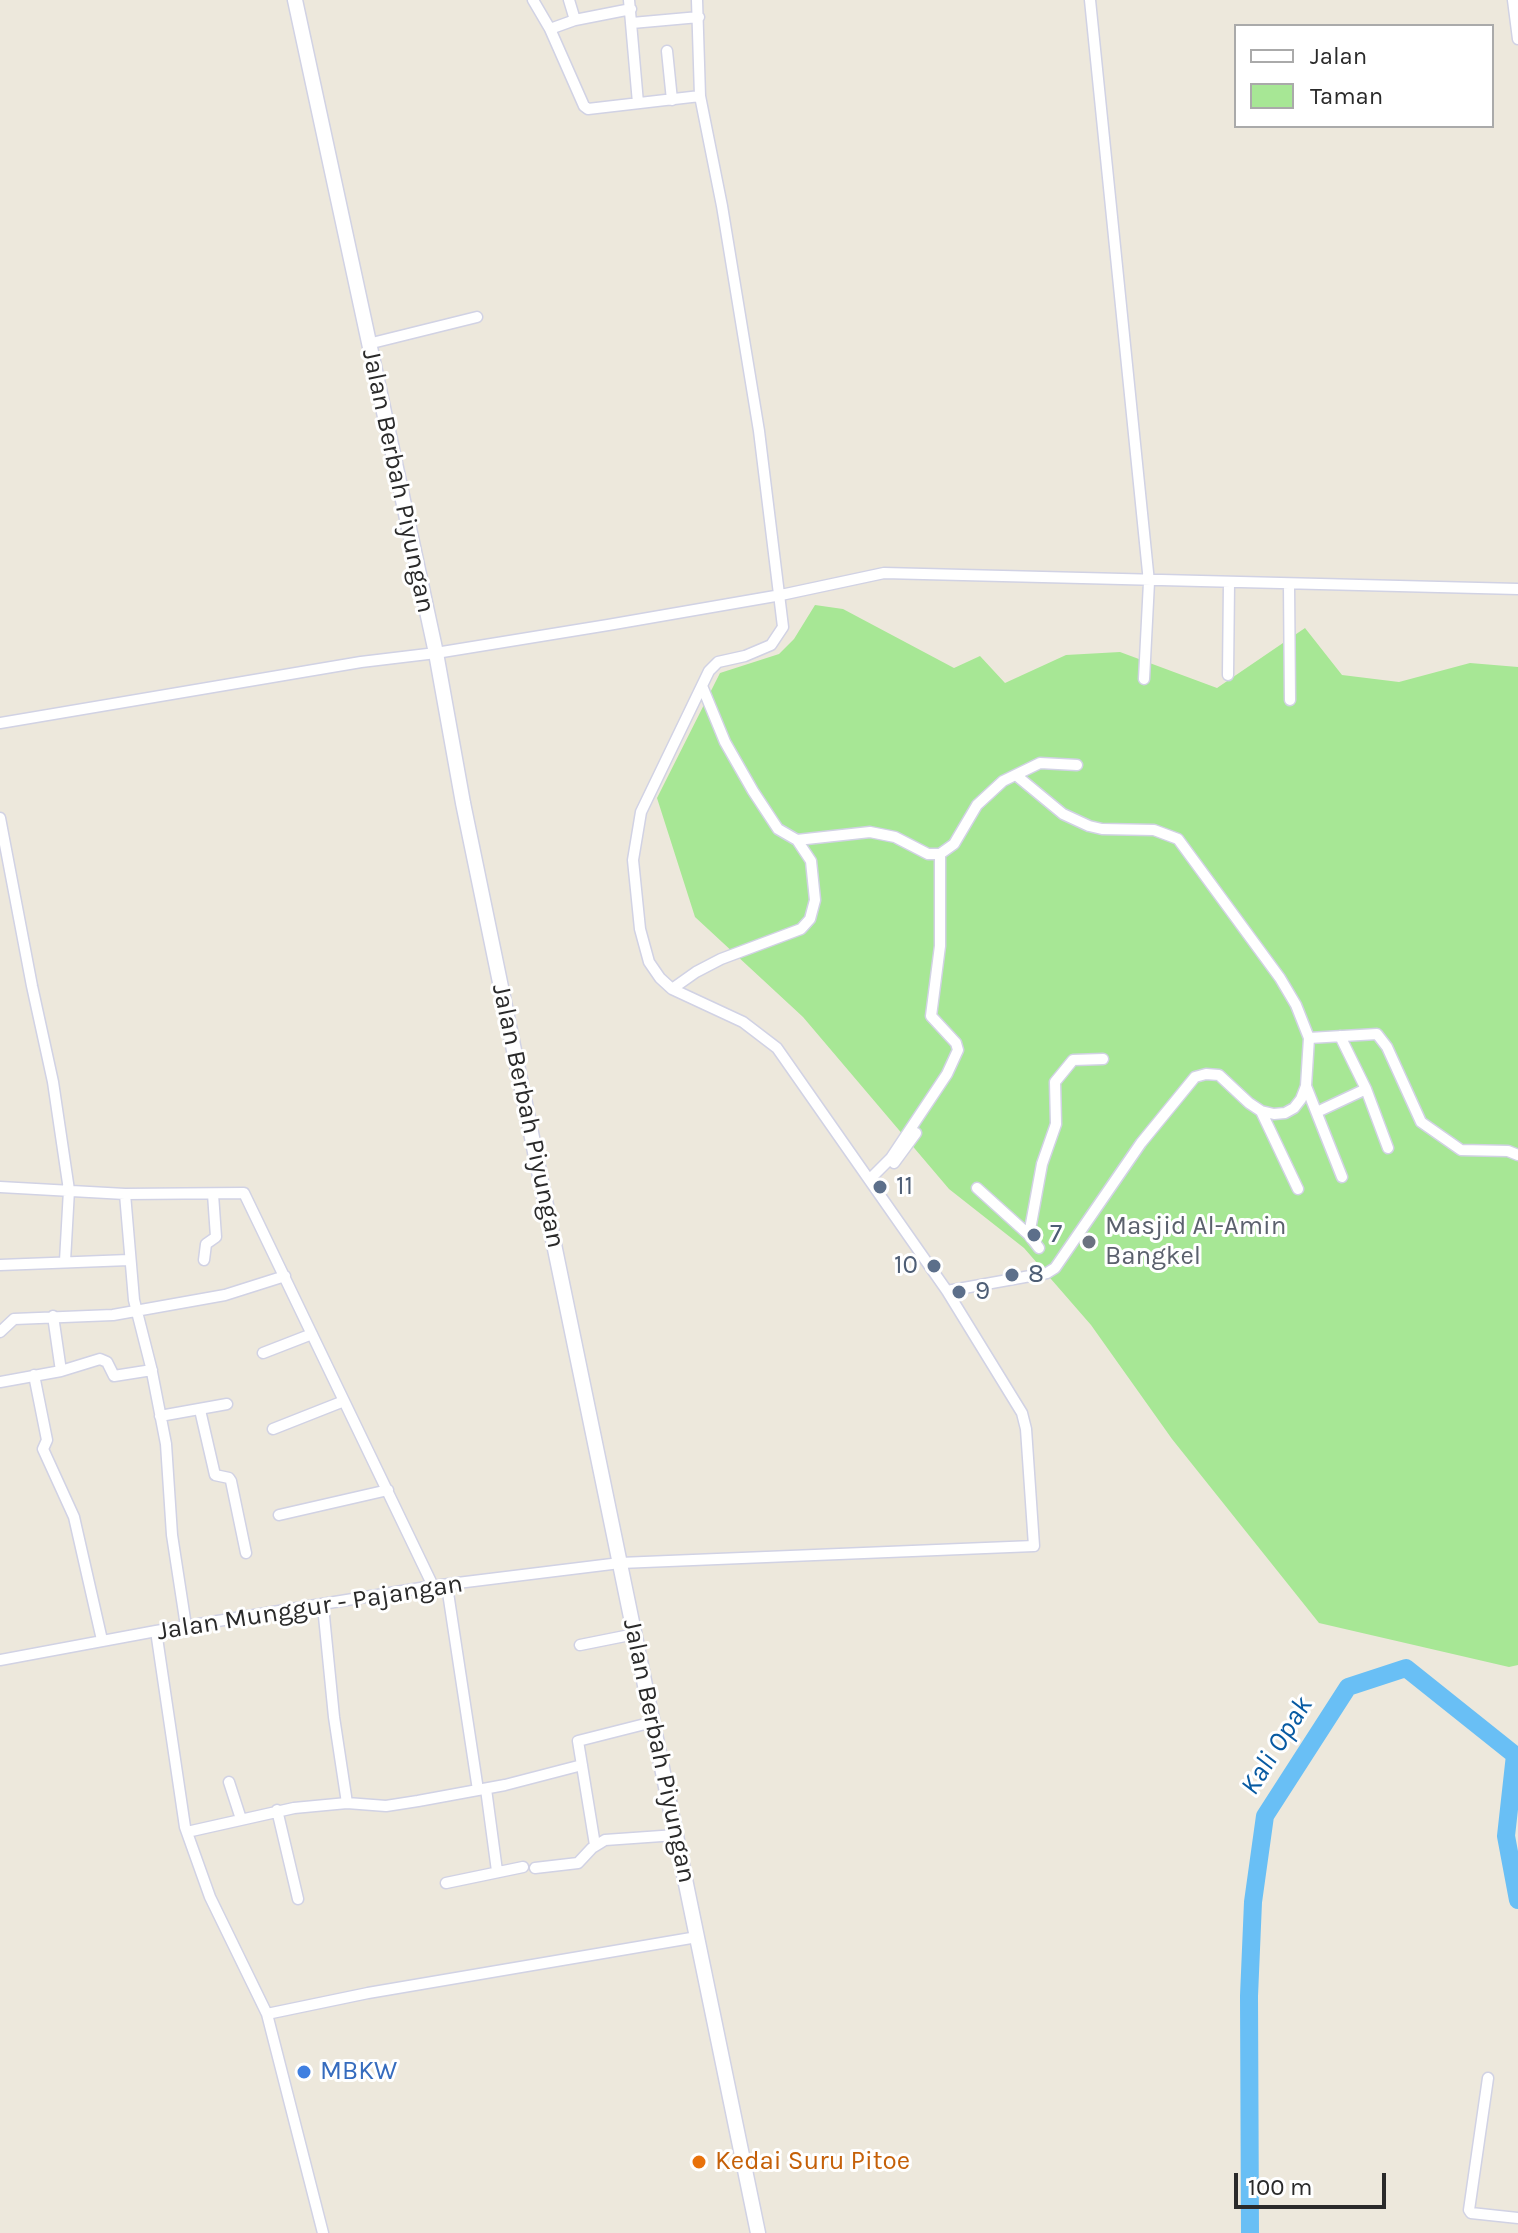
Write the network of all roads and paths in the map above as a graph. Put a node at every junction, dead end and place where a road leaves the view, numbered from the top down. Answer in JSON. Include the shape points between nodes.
{"nodes":[{"id":1,"x":295,"y":0,"type":"edge"},
{"id":2,"x":533,"y":0,"type":"edge"},
{"id":3,"x":569,"y":0,"type":"edge"},
{"id":4,"x":697,"y":0,"type":"edge"},
{"id":5,"x":1090,"y":0,"type":"edge"},
{"id":6,"x":1513,"y":0,"type":"edge"},
{"id":7,"x":630,"y":4,"type":"edge"},
{"id":8,"x":699,"y":17,"type":"junction"},
{"id":9,"x":575,"y":20,"type":"junction"},
{"id":10,"x":632,"y":23,"type":"junction"},
{"id":11,"x":550,"y":29,"type":"junction"},
{"id":12,"x":1518,"y":39,"type":"edge"},
{"id":13,"x":667,"y":51,"type":"dead end"},
{"id":14,"x":700,"y":96,"type":"junction"},
{"id":15,"x":672,"y":100,"type":"junction"},
{"id":16,"x":638,"y":103,"type":"junction"},
{"id":17,"x":477,"y":317,"type":"dead end"},
{"id":18,"x":368,"y":344,"type":"junction"},
{"id":19,"x":1149,"y":582,"type":"junction"},
{"id":20,"x":1229,"y":583,"type":"junction"},
{"id":21,"x":1289,"y":585,"type":"junction"},
{"id":22,"x":1518,"y":589,"type":"edge"},
{"id":23,"x":781,"y":595,"type":"junction"},
{"id":24,"x":436,"y":653,"type":"junction"},
{"id":25,"x":1228,"y":675,"type":"dead end"},
{"id":26,"x":1144,"y":679,"type":"dead end"},
{"id":27,"x":702,"y":686,"type":"junction"},
{"id":28,"x":1290,"y":700,"type":"dead end"},
{"id":29,"x":0,"y":723,"type":"edge"},
{"id":30,"x":1077,"y":765,"type":"dead end"},
{"id":31,"x":1017,"y":776,"type":"junction"},
{"id":32,"x":0,"y":818,"type":"edge"},
{"id":33,"x":797,"y":840,"type":"junction"},
{"id":34,"x":940,"y":854,"type":"junction"},
{"id":35,"x":672,"y":989,"type":"junction"},
{"id":36,"x":1340,"y":1036,"type":"junction"},
{"id":37,"x":1309,"y":1038,"type":"junction"},
{"id":38,"x":1103,"y":1059,"type":"dead end"},
{"id":39,"x":1306,"y":1086,"type":"junction"},
{"id":40,"x":1366,"y":1089,"type":"junction"},
{"id":41,"x":1261,"y":1111,"type":"junction"},
{"id":42,"x":1317,"y":1112,"type":"junction"},
{"id":43,"x":916,"y":1133,"type":"dead end"},
{"id":44,"x":1388,"y":1148,"type":"dead end"},
{"id":45,"x":1518,"y":1155,"type":"edge"},
{"id":46,"x":1342,"y":1177,"type":"dead end"},
{"id":47,"x":872,"y":1182,"type":"junction"},
{"id":48,"x":0,"y":1187,"type":"edge"},
{"id":49,"x":977,"y":1188,"type":"dead end"},
{"id":50,"x":1298,"y":1189,"type":"dead end"},
{"id":51,"x":69,"y":1190,"type":"junction"},
{"id":52,"x":125,"y":1194,"type":"junction"},
{"id":53,"x":213,"y":1194,"type":"junction"},
{"id":54,"x":1029,"y":1235,"type":"junction"},
{"id":55,"x":1039,"y":1248,"type":"dead end"},
{"id":56,"x":129,"y":1260,"type":"junction"},
{"id":57,"x":204,"y":1260,"type":"dead end"},
{"id":58,"x":65,"y":1261,"type":"junction"},
{"id":59,"x":0,"y":1265,"type":"edge"},
{"id":60,"x":285,"y":1276,"type":"junction"},
{"id":61,"x":947,"y":1291,"type":"junction"},
{"id":62,"x":136,"y":1310,"type":"junction"},
{"id":63,"x":53,"y":1316,"type":"junction"},
{"id":64,"x":0,"y":1332,"type":"edge"},
{"id":65,"x":312,"y":1334,"type":"junction"},
{"id":66,"x":263,"y":1353,"type":"dead end"},
{"id":67,"x":152,"y":1370,"type":"junction"},
{"id":68,"x":61,"y":1371,"type":"junction"},
{"id":69,"x":34,"y":1375,"type":"junction"},
{"id":70,"x":0,"y":1382,"type":"edge"},
{"id":71,"x":344,"y":1401,"type":"junction"},
{"id":72,"x":227,"y":1404,"type":"dead end"},
{"id":73,"x":200,"y":1410,"type":"junction"},
{"id":74,"x":160,"y":1416,"type":"junction"},
{"id":75,"x":273,"y":1429,"type":"dead end"},
{"id":76,"x":388,"y":1490,"type":"junction"},
{"id":77,"x":279,"y":1515,"type":"dead end"},
{"id":78,"x":246,"y":1553,"type":"dead end"},
{"id":79,"x":620,"y":1563,"type":"junction"},
{"id":80,"x":433,"y":1586,"type":"junction"},
{"id":81,"x":447,"y":1586,"type":"junction"},
{"id":82,"x":323,"y":1606,"type":"junction"},
{"id":83,"x":186,"y":1626,"type":"junction"},
{"id":84,"x":156,"y":1631,"type":"junction"},
{"id":85,"x":635,"y":1634,"type":"junction"},
{"id":86,"x":102,"y":1640,"type":"junction"},
{"id":87,"x":580,"y":1645,"type":"dead end"},
{"id":88,"x":0,"y":1660,"type":"edge"},
{"id":89,"x":653,"y":1722,"type":"junction"},
{"id":90,"x":582,"y":1765,"type":"junction"},
{"id":91,"x":229,"y":1782,"type":"dead end"},
{"id":92,"x":482,"y":1789,"type":"junction"},
{"id":93,"x":347,"y":1803,"type":"junction"},
{"id":94,"x":277,"y":1810,"type":"junction"},
{"id":95,"x":241,"y":1819,"type":"junction"},
{"id":96,"x":187,"y":1832,"type":"junction"},
{"id":97,"x":676,"y":1835,"type":"junction"},
{"id":98,"x":595,"y":1845,"type":"junction"},
{"id":99,"x":497,"y":1871,"type":"junction"},
{"id":100,"x":446,"y":1883,"type":"dead end"},
{"id":101,"x":298,"y":1899,"type":"dead end"},
{"id":102,"x":697,"y":1937,"type":"junction"},
{"id":103,"x":267,"y":2014,"type":"junction"},
{"id":104,"x":1488,"y":2078,"type":"dead end"},
{"id":105,"x":1518,"y":2218,"type":"edge"},
{"id":106,"x":323,"y":2233,"type":"edge"},
{"id":107,"x":758,"y":2233,"type":"edge"}],
"edges":[{"from":1,"to":18,"type":"street","name":"Jalan Berbah Piyungan"},
{"from":2,"to":11,"type":"street"},
{"from":3,"to":9,"type":"street"},
{"from":4,"to":8,"type":"street"},
{"from":5,"to":19,"type":"street"},
{"from":6,"to":12,"type":"street"},
{"from":7,"to":9,"type":"street"},
{"from":7,"to":10,"type":"street"},
{"from":8,"to":10,"type":"street"},
{"from":8,"to":14,"type":"street"},
{"from":9,"to":11,"type":"street"},
{"from":10,"to":16,"type":"street"},
{"from":11,"to":16,"type":"street","via":[[584,106]]},
{"from":13,"to":15,"type":"street"},
{"from":14,"to":15,"type":"street"},
{"from":14,"to":23,"type":"street","via":[[759,431]]},
{"from":15,"to":16,"type":"street"},
{"from":17,"to":18,"type":"street"},
{"from":18,"to":24,"type":"street","name":"Jalan Berbah Piyungan"},
{"from":19,"to":20,"type":"street"},
{"from":19,"to":23,"type":"street","via":[[884,573]]},
{"from":19,"to":26,"type":"street"},
{"from":20,"to":21,"type":"street"},
{"from":20,"to":25,"type":"street"},
{"from":21,"to":22,"type":"street"},
{"from":21,"to":28,"type":"street"},
{"from":23,"to":24,"type":"street"},
{"from":23,"to":27,"type":"street","via":[[779,636],[771,645],[718,662]]},
{"from":24,"to":29,"type":"street"},
{"from":24,"to":79,"type":"street","name":"Jalan Berbah Piyungan"},
{"from":27,"to":33,"type":"street","via":[[753,791],[778,829]]},
{"from":27,"to":35,"type":"street","via":[[641,812],[633,860],[649,962]]},
{"from":30,"to":31,"type":"street","via":[[1040,763]]},
{"from":31,"to":34,"type":"street","via":[[1003,781],[977,805],[954,844]]},
{"from":31,"to":37,"type":"street","via":[[1063,814],[1089,826],[1154,830],[1178,839],[1280,978]]},
{"from":32,"to":51,"type":"street"},
{"from":33,"to":34,"type":"street","via":[[870,832]]},
{"from":33,"to":35,"type":"street","via":[[814,874],[810,919],[801,929],[721,959]]},
{"from":34,"to":47,"type":"street","via":[[940,946],[931,1016],[958,1050]]},
{"from":35,"to":47,"type":"street","via":[[743,1022],[777,1048]]},
{"from":36,"to":37,"type":"street"},
{"from":36,"to":40,"type":"street"},
{"from":36,"to":45,"type":"street","via":[[1372,1032],[1381,1037],[1421,1122],[1442,1139],[1470,1152]]},
{"from":37,"to":39,"type":"street"},
{"from":38,"to":54,"type":"street","via":[[1073,1060],[1055,1082],[1056,1124],[1042,1164]]},
{"from":39,"to":41,"type":"street","via":[[1301,1099],[1285,1113]]},
{"from":39,"to":42,"type":"street"},
{"from":40,"to":42,"type":"street"},
{"from":40,"to":44,"type":"street"},
{"from":41,"to":50,"type":"street"},
{"from":41,"to":61,"type":"street","via":[[1219,1075],[1195,1077],[1141,1143],[1055,1268]]},
{"from":42,"to":46,"type":"street"},
{"from":43,"to":47,"type":"street","via":[[906,1151]]},
{"from":47,"to":61,"type":"street"},
{"from":48,"to":51,"type":"street"},
{"from":49,"to":54,"type":"street"},
{"from":51,"to":52,"type":"street"},
{"from":51,"to":58,"type":"street"},
{"from":52,"to":53,"type":"street"},
{"from":52,"to":56,"type":"street"},
{"from":53,"to":57,"type":"street","via":[[216,1237],[206,1244]]},
{"from":53,"to":60,"type":"street","via":[[244,1193]]},
{"from":54,"to":55,"type":"street"},
{"from":56,"to":58,"type":"street"},
{"from":56,"to":62,"type":"street"},
{"from":58,"to":59,"type":"street"},
{"from":60,"to":62,"type":"street","via":[[225,1295]]},
{"from":60,"to":65,"type":"street"},
{"from":61,"to":79,"type":"street","name":"Jalan Munggur - Pajangan","via":[[1022,1413],[1034,1546]]},
{"from":62,"to":63,"type":"street"},
{"from":62,"to":67,"type":"street"},
{"from":63,"to":64,"type":"street","via":[[14,1319]]},
{"from":63,"to":68,"type":"street"},
{"from":65,"to":66,"type":"street"},
{"from":65,"to":71,"type":"street"},
{"from":67,"to":68,"type":"street","via":[[114,1376],[100,1359]]},
{"from":67,"to":74,"type":"street"},
{"from":68,"to":69,"type":"street"},
{"from":69,"to":70,"type":"street"},
{"from":69,"to":86,"type":"street","via":[[47,1440],[43,1449],[74,1517]]},
{"from":71,"to":75,"type":"street"},
{"from":71,"to":76,"type":"street"},
{"from":72,"to":73,"type":"street"},
{"from":73,"to":74,"type":"street"},
{"from":73,"to":78,"type":"street","via":[[215,1475],[230,1479]]},
{"from":74,"to":83,"type":"street"},
{"from":76,"to":77,"type":"street"},
{"from":76,"to":80,"type":"street"},
{"from":79,"to":81,"type":"street","name":"Jalan Munggur - Pajangan"},
{"from":79,"to":85,"type":"street","name":"Jalan Berbah Piyungan"},
{"from":80,"to":81,"type":"street","name":"Jalan Munggur - Pajangan"},
{"from":80,"to":82,"type":"street","name":"Jalan Munggur - Pajangan"},
{"from":81,"to":92,"type":"street"},
{"from":82,"to":83,"type":"street","name":"Jalan Munggur - Pajangan"},
{"from":82,"to":93,"type":"street"},
{"from":83,"to":84,"type":"street","name":"Jalan Munggur - Pajangan"},
{"from":84,"to":86,"type":"street","name":"Jalan Munggur - Pajangan"},
{"from":84,"to":96,"type":"street"},
{"from":85,"to":87,"type":"street"},
{"from":85,"to":89,"type":"street","name":"Jalan Berbah Piyungan"},
{"from":86,"to":88,"type":"street","name":"Jalan Munggur - Pajangan"},
{"from":89,"to":90,"type":"street","via":[[578,1741]]},
{"from":89,"to":97,"type":"street","name":"Jalan Berbah Piyungan"},
{"from":90,"to":92,"type":"street"},
{"from":90,"to":98,"type":"street"},
{"from":91,"to":95,"type":"street"},
{"from":92,"to":93,"type":"street","via":[[386,1806]]},
{"from":92,"to":99,"type":"street"},
{"from":93,"to":94,"type":"street"},
{"from":94,"to":95,"type":"street"},
{"from":94,"to":101,"type":"street"},
{"from":95,"to":96,"type":"street"},
{"from":96,"to":103,"type":"street","via":[[210,1897]]},
{"from":97,"to":98,"type":"street"},
{"from":97,"to":102,"type":"street","name":"Jalan Berbah Piyungan"},
{"from":98,"to":99,"type":"street","via":[[578,1863]]},
{"from":99,"to":100,"type":"street"},
{"from":102,"to":103,"type":"street"},
{"from":102,"to":107,"type":"street","name":"Jalan Berbah Piyungan"},
{"from":103,"to":106,"type":"street"},
{"from":104,"to":105,"type":"street","via":[[1469,2210]]}]}
